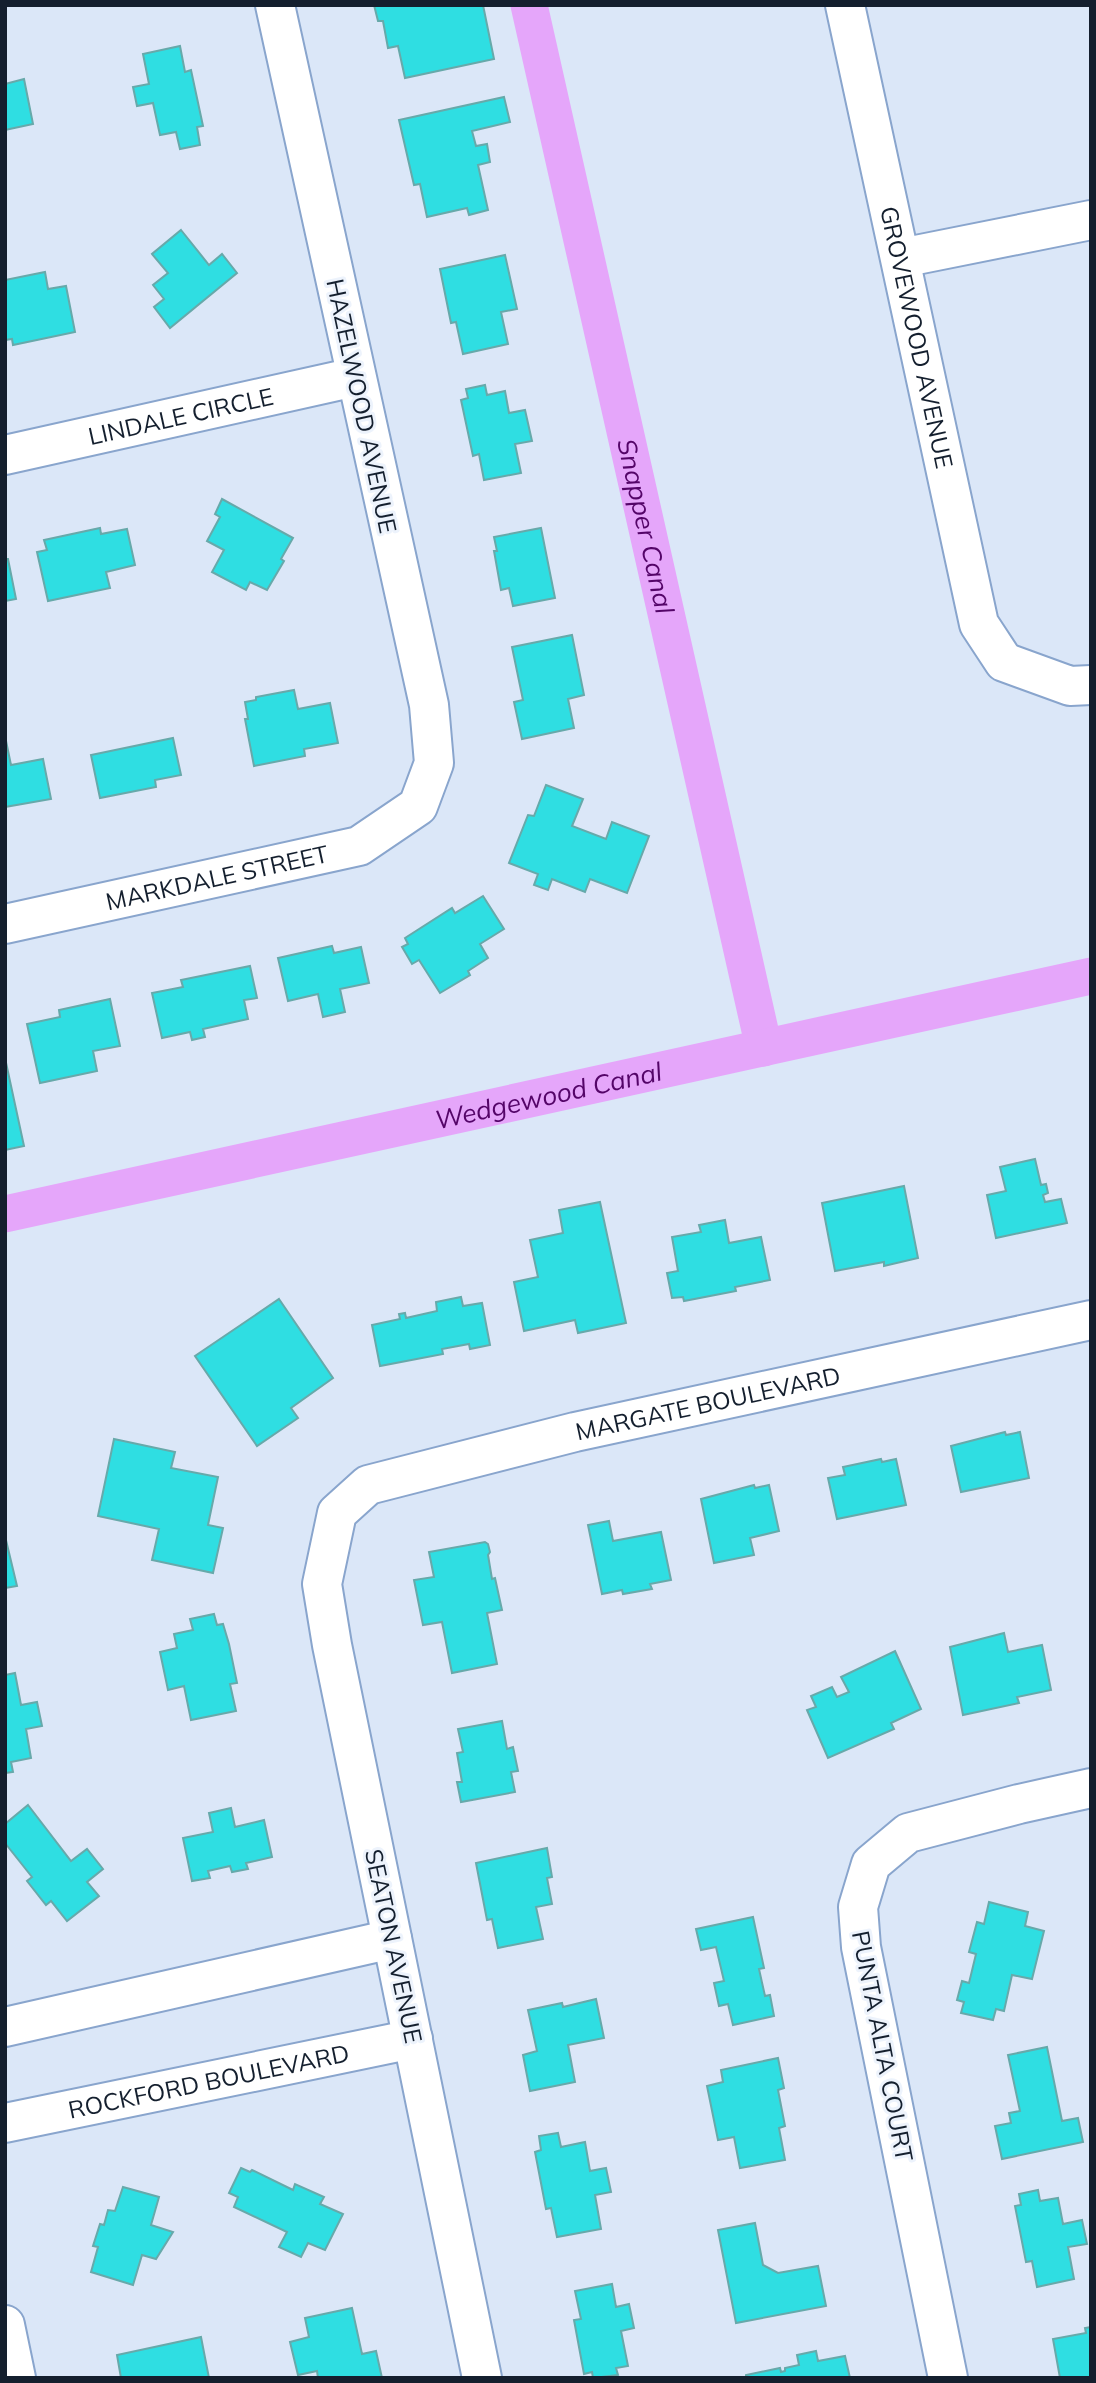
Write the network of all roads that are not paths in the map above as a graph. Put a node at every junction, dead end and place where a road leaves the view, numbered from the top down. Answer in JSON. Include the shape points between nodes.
{"nodes":[{"id":1,"x":275,"y":5,"type":"edge"},
{"id":2,"x":845,"y":5,"type":"edge"},
{"id":3,"x":1091,"y":220,"type":"edge"},
{"id":4,"x":901,"y":258,"type":"junction"},
{"id":5,"x":355,"y":377,"type":"junction"},
{"id":6,"x":5,"y":455,"type":"edge"},
{"id":7,"x":1091,"y":685,"type":"edge"},
{"id":8,"x":418,"y":806,"type":"joint"},
{"id":9,"x":5,"y":924,"type":"edge"},
{"id":10,"x":1091,"y":1320,"type":"edge"},
{"id":11,"x":337,"y":1513,"type":"joint"},
{"id":12,"x":1091,"y":1788,"type":"edge"},
{"id":13,"x":392,"y":1939,"type":"junction"},
{"id":14,"x":5,"y":2027,"type":"edge"},
{"id":15,"x":413,"y":2039,"type":"junction"},
{"id":16,"x":5,"y":2123,"type":"edge"},
{"id":17,"x":5,"y":2325,"type":"edge"},
{"id":18,"x":16,"y":2378,"type":"edge"},
{"id":19,"x":482,"y":2378,"type":"edge"},
{"id":20,"x":948,"y":2378,"type":"edge"}],
"edges":[{"from":1,"to":5,"type":"street","name":"HAZELWOOD AVENUE"},
{"from":2,"to":4,"type":"street","name":"GROVEWOOD AVENUE"},
{"from":3,"to":4,"type":"street"},
{"from":4,"to":7,"type":"street","name":"GROVEWOOD AVENUE","via":[[979,624],[1004,662],[1070,686]]},
{"from":5,"to":6,"type":"street","name":"LINDALE CIRCLE"},
{"from":5,"to":8,"type":"street","name":"HAZELWOOD AVENUE","via":[[429,705],[433,763]]},
{"from":8,"to":9,"type":"street","name":"MARKDALE STREET","via":[[359,846]]},
{"from":10,"to":11,"type":"street","name":"MARGATE BOULEVARD","via":[[575,1432],[406,1475],[368,1485]]},
{"from":11,"to":13,"type":"street","name":"SEATON AVENUE","via":[[322,1584]]},
{"from":12,"to":20,"type":"street","name":"PUNTA ALTA COURT","via":[[908,1833],[871,1864],[858,1907],[861,1947]]},
{"from":13,"to":14,"type":"street"},
{"from":13,"to":15,"type":"street","name":"SEATON AVENUE"},
{"from":15,"to":16,"type":"street","name":"ROCKFORD BOULEVARD"},
{"from":15,"to":19,"type":"street","name":"SEATON AVENUE"},
{"from":17,"to":18,"type":"street"}]}
